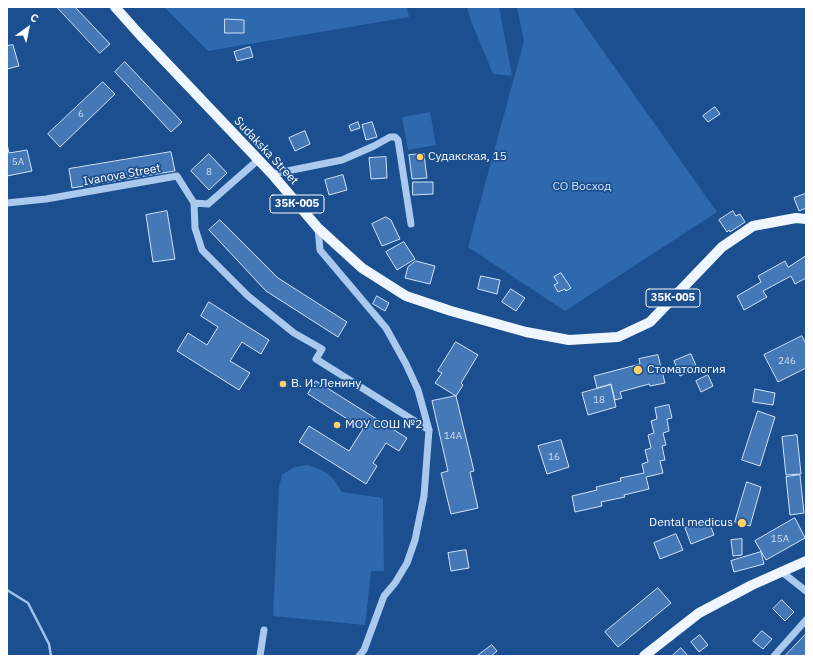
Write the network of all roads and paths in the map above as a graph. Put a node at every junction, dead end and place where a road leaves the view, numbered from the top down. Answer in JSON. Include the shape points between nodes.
{"nodes":[{"id":1,"x":115,"y":7,"type":"edge"},
{"id":2,"x":258,"y":160,"type":"junction"},
{"id":3,"x":272,"y":174,"type":"junction"},
{"id":4,"x":7,"y":203,"type":"edge"},
{"id":5,"x":194,"y":203,"type":"junction"},
{"id":6,"x":806,"y":219,"type":"edge"},
{"id":7,"x":410,"y":224,"type":"dead end"},
{"id":8,"x":318,"y":228,"type":"junction"},
{"id":9,"x":429,"y":430,"type":"junction"},
{"id":10,"x":806,"y":562,"type":"edge"},
{"id":11,"x":782,"y":572,"type":"junction"},
{"id":12,"x":806,"y":591,"type":"edge"},
{"id":13,"x":806,"y":620,"type":"edge"},
{"id":14,"x":264,"y":630,"type":"dead end"},
{"id":15,"x":260,"y":656,"type":"edge"},
{"id":16,"x":359,"y":656,"type":"edge"},
{"id":17,"x":644,"y":656,"type":"edge"},
{"id":18,"x":774,"y":656,"type":"edge"}],
"edges":[{"from":1,"to":2,"type":"main road","name":"Sudakska Street","number":"35К-005"},
{"from":2,"to":3,"type":"main road","name":"Sudakska Street","number":"35К-005"},
{"from":2,"to":5,"type":"street","via":[[208,204]]},
{"from":3,"to":7,"type":"street","via":[[342,160],[394,137],[398,140]]},
{"from":3,"to":8,"type":"main road","name":"Sudakska Street","number":"35К-005"},
{"from":4,"to":5,"type":"street","name":"Ivanova Street","via":[[46,199],[177,176]]},
{"from":5,"to":9,"type":"street","via":[[195,228],[202,250],[248,296],[294,333],[322,350],[316,359]]},
{"from":6,"to":8,"type":"main road","number":"35К-005","via":[[796,218],[753,226],[722,247],[650,322],[618,337],[569,340],[526,332],[406,296],[362,268]]},
{"from":8,"to":9,"type":"street","via":[[320,250],[386,328],[400,352],[418,390]]},
{"from":9,"to":16,"type":"street","via":[[424,496],[416,540],[407,562],[384,596],[364,650]]},
{"from":10,"to":11,"type":"main road"},
{"from":11,"to":12,"type":"street"},
{"from":11,"to":17,"type":"main road","via":[[699,613]]},
{"from":13,"to":18,"type":"street"},
{"from":14,"to":15,"type":"street"}]}
